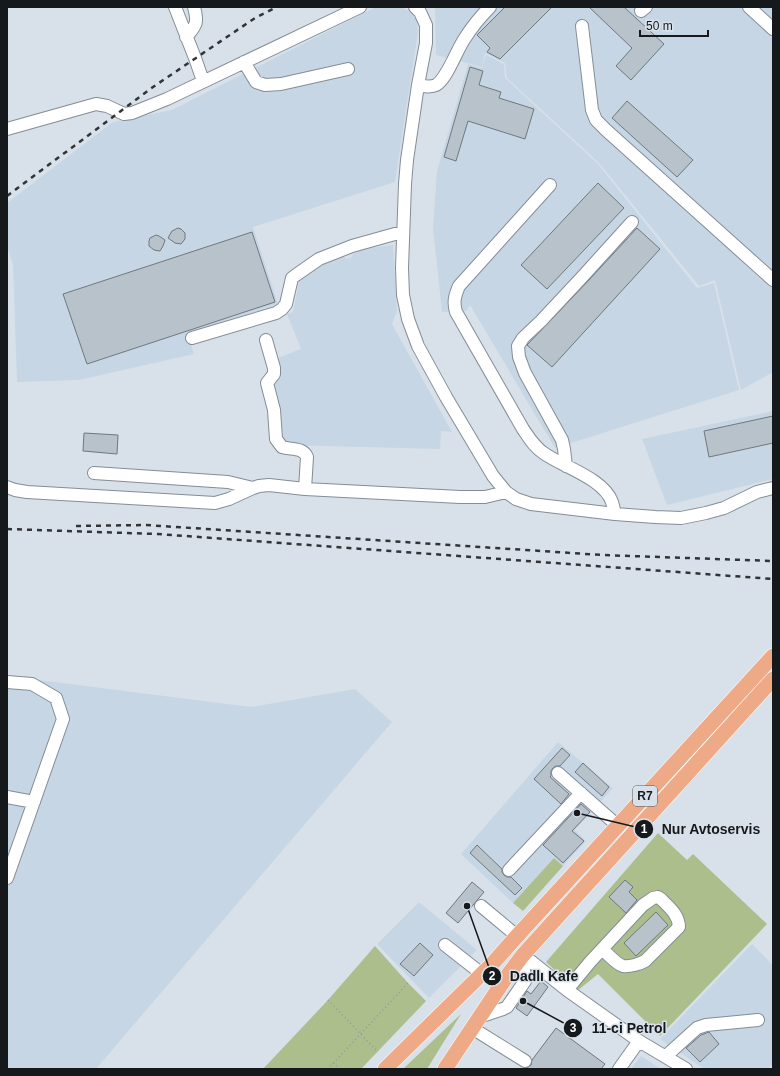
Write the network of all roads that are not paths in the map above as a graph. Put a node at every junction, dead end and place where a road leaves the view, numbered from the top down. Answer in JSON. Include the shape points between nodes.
{"nodes":[{"id":1,"x":176,"y":7,"type":"edge"},
{"id":2,"x":194,"y":7,"type":"edge"},
{"id":3,"x":360,"y":7,"type":"edge"},
{"id":4,"x":415,"y":7,"type":"edge"},
{"id":5,"x":490,"y":7,"type":"edge"},
{"id":6,"x":749,"y":7,"type":"edge"},
{"id":7,"x":582,"y":26,"type":"dead end"},
{"id":8,"x":773,"y":28,"type":"edge"},
{"id":9,"x":186,"y":37,"type":"junction"},
{"id":10,"x":244,"y":62,"type":"junction"},
{"id":11,"x":348,"y":70,"type":"dead end"},
{"id":12,"x":203,"y":82,"type":"junction"},
{"id":13,"x":418,"y":85,"type":"junction"},
{"id":14,"x":7,"y":129,"type":"edge"},
{"id":15,"x":550,"y":185,"type":"dead end"},
{"id":16,"x":632,"y":222,"type":"dead end"},
{"id":17,"x":402,"y":232,"type":"junction"},
{"id":18,"x":773,"y":280,"type":"edge"},
{"id":19,"x":192,"y":338,"type":"dead end"},
{"id":20,"x":266,"y":340,"type":"dead end"},
{"id":21,"x":566,"y":466,"type":"junction"},
{"id":22,"x":94,"y":473,"type":"dead end"},
{"id":23,"x":7,"y":487,"type":"edge"},
{"id":24,"x":252,"y":488,"type":"junction"},
{"id":25,"x":773,"y":488,"type":"edge"},
{"id":26,"x":305,"y":489,"type":"junction"},
{"id":27,"x":506,"y":492,"type":"junction"},
{"id":28,"x":615,"y":514,"type":"junction"},
{"id":29,"x":773,"y":656,"type":"edge"},
{"id":30,"x":773,"y":679,"type":"edge"},
{"id":31,"x":7,"y":682,"type":"edge"},
{"id":32,"x":558,"y":773,"type":"dead end"},
{"id":33,"x":581,"y":793,"type":"junction"},
{"id":34,"x":7,"y":797,"type":"edge"},
{"id":35,"x":34,"y":802,"type":"junction"},
{"id":36,"x":618,"y":826,"type":"junction"},
{"id":37,"x":509,"y":870,"type":"dead end"},
{"id":38,"x":7,"y":878,"type":"edge"},
{"id":39,"x":481,"y":906,"type":"dead end"},
{"id":40,"x":516,"y":936,"type":"junction"},
{"id":41,"x":445,"y":945,"type":"dead end"},
{"id":42,"x":602,"y":949,"type":"junction"},
{"id":43,"x":523,"y":955,"type":"junction"},
{"id":44,"x":482,"y":974,"type":"junction"},
{"id":45,"x":566,"y":990,"type":"junction"},
{"id":46,"x":758,"y":1020,"type":"dead end"},
{"id":47,"x":476,"y":1023,"type":"junction"},
{"id":48,"x":639,"y":1041,"type":"junction"},
{"id":49,"x":666,"y":1056,"type":"junction"},
{"id":50,"x":525,"y":1061,"type":"dead end"},
{"id":51,"x":385,"y":1069,"type":"edge"},
{"id":52,"x":445,"y":1069,"type":"edge"},
{"id":53,"x":619,"y":1069,"type":"edge"},
{"id":54,"x":686,"y":1069,"type":"edge"}],
"edges":[{"from":1,"to":9,"type":"street"},
{"from":2,"to":9,"type":"street","via":[[196,22],[194,29]]},
{"from":3,"to":10,"type":"street"},
{"from":4,"to":13,"type":"street","via":[[426,25],[426,43]]},
{"from":5,"to":13,"type":"street","via":[[465,36],[440,81],[435,86]]},
{"from":6,"to":8,"type":"street"},
{"from":7,"to":18,"type":"street","via":[[592,110],[596,120]]},
{"from":9,"to":12,"type":"street"},
{"from":10,"to":11,"type":"street","via":[[256,82],[265,85]]},
{"from":10,"to":12,"type":"street"},
{"from":12,"to":14,"type":"street","via":[[132,113],[124,114],[108,106],[96,104]]},
{"from":13,"to":17,"type":"street","via":[[407,160]]},
{"from":15,"to":21,"type":"street","via":[[459,286],[454,305],[534,445]]},
{"from":16,"to":21,"type":"street","via":[[518,346],[525,373],[562,440]]},
{"from":17,"to":19,"type":"street","via":[[352,246],[319,259],[292,278],[286,304],[276,313]]},
{"from":17,"to":27,"type":"street","via":[[403,295],[418,346],[493,476]]},
{"from":20,"to":26,"type":"street","via":[[274,368],[274,374],[267,383],[274,410],[276,439],[282,447],[304,451],[306,454]]},
{"from":21,"to":28,"type":"street","via":[[597,483],[612,500]]},
{"from":22,"to":24,"type":"street","via":[[228,482]]},
{"from":23,"to":24,"type":"street","via":[[27,492],[215,503]]},
{"from":24,"to":26,"type":"street","via":[[269,485]]},
{"from":25,"to":28,"type":"street","via":[[757,492],[724,508],[681,518]]},
{"from":26,"to":27,"type":"street","via":[[460,498],[485,497]]},
{"from":27,"to":28,"type":"street","via":[[531,504]]},
{"from":29,"to":36,"type":"main road","number":"R7"},
{"from":30,"to":43,"type":"main road","number":"R7"},
{"from":31,"to":35,"type":"street","via":[[32,684],[56,698],[63,719]]},
{"from":32,"to":33,"type":"street"},
{"from":33,"to":36,"type":"street"},
{"from":33,"to":37,"type":"street"},
{"from":34,"to":35,"type":"street"},
{"from":35,"to":38,"type":"street"},
{"from":36,"to":40,"type":"main road","number":"R7"},
{"from":39,"to":40,"type":"street"},
{"from":40,"to":44,"type":"main road","number":"R7"},
{"from":41,"to":44,"type":"street"},
{"from":42,"to":42,"type":"street","via":[[643,905],[653,898],[661,899],[677,916],[679,927],[639,965],[623,966]]},
{"from":42,"to":45,"type":"street"},
{"from":43,"to":45,"type":"street"},
{"from":43,"to":47,"type":"main road","number":"R7"},
{"from":44,"to":51,"type":"main road","number":"R7"},
{"from":45,"to":48,"type":"street"},
{"from":46,"to":49,"type":"street","via":[[697,1028]]},
{"from":47,"to":50,"type":"street"},
{"from":47,"to":52,"type":"main road","number":"R7"},
{"from":48,"to":49,"type":"street"},
{"from":48,"to":53,"type":"street"},
{"from":49,"to":54,"type":"street"}]}
